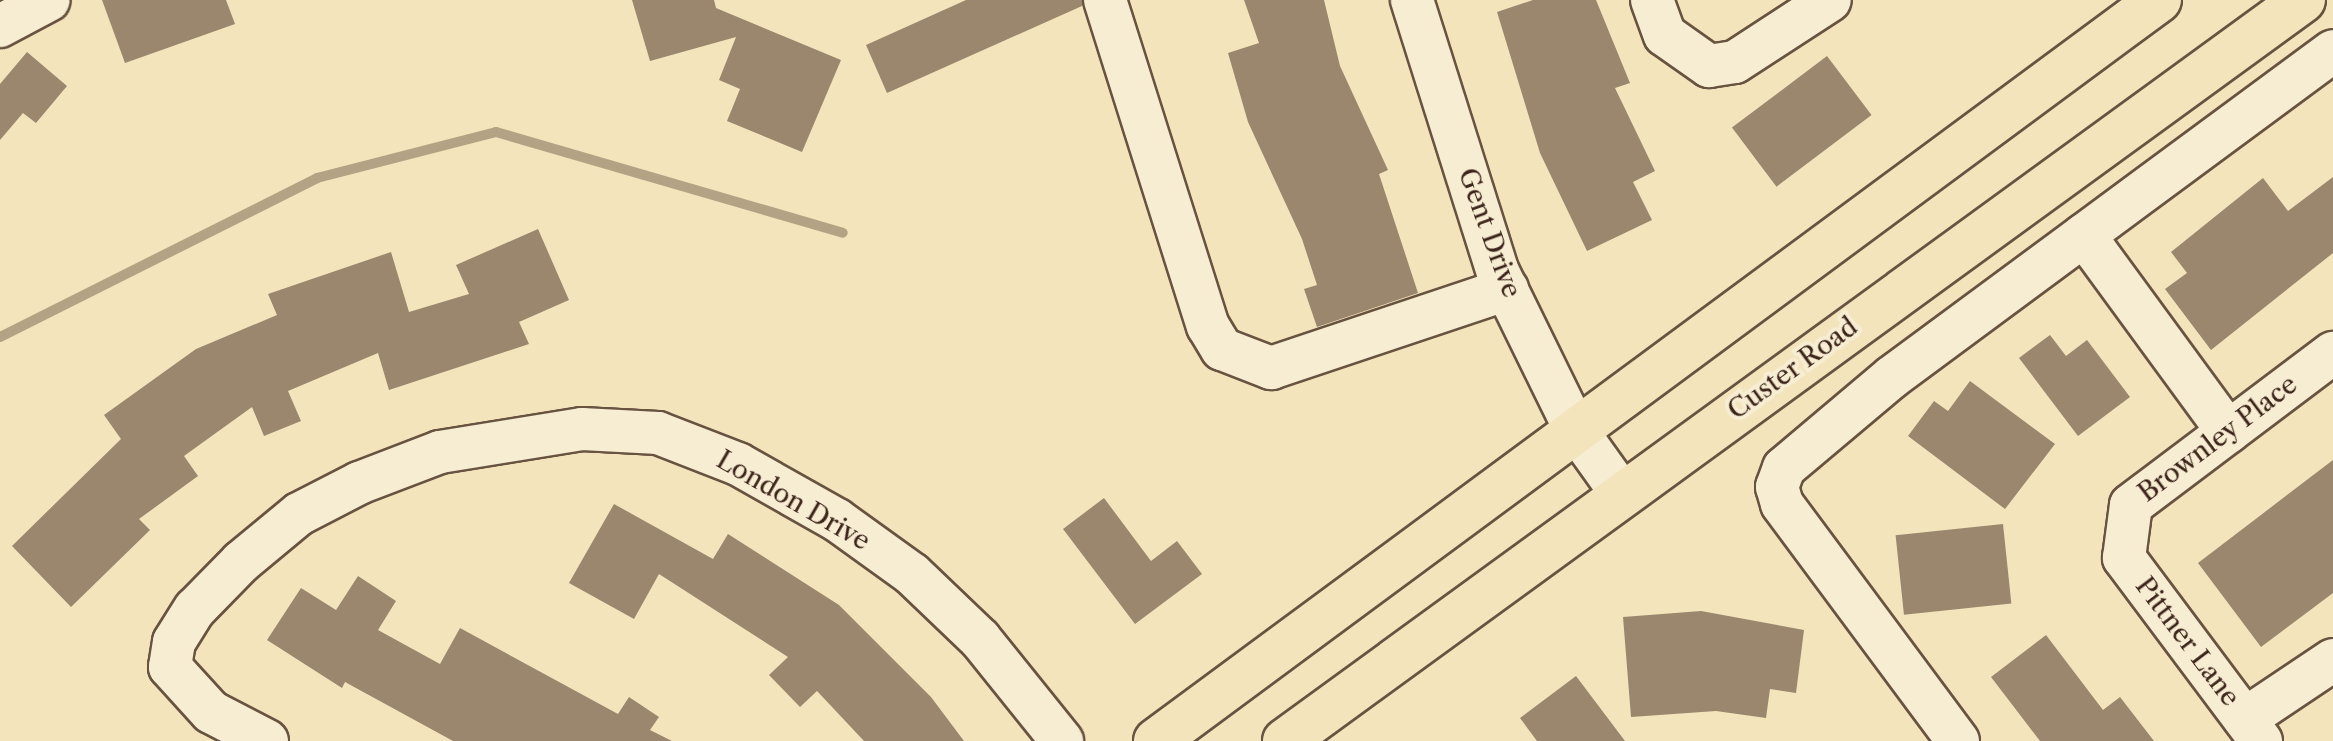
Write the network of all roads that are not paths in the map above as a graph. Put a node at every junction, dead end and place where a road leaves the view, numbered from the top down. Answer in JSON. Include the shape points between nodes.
{"nodes":[{"id":1,"x":49,"y":0,"type":"edge"},
{"id":2,"x":1105,"y":0,"type":"edge"},
{"id":3,"x":1412,"y":0,"type":"edge"},
{"id":4,"x":1652,"y":0,"type":"edge"},
{"id":5,"x":1830,"y":0,"type":"edge"},
{"id":6,"x":2159,"y":0,"type":"edge"},
{"id":7,"x":2303,"y":0,"type":"edge"},
{"id":8,"x":0,"y":26,"type":"edge"},
{"id":9,"x":2333,"y":51,"type":"edge"},
{"id":10,"x":2084,"y":235,"type":"junction"},
{"id":11,"x":1507,"y":289,"type":"junction"},
{"id":12,"x":2333,"y":353,"type":"edge"},
{"id":13,"x":1574,"y":427,"type":"junction"},
{"id":14,"x":2228,"y":432,"type":"junction"},
{"id":15,"x":1622,"y":494,"type":"junction"},
{"id":16,"x":2127,"y":540,"type":"joint"},
{"id":17,"x":2333,"y":660,"type":"edge"},
{"id":18,"x":2253,"y":730,"type":"edge"},
{"id":19,"x":267,"y":741,"type":"edge"},
{"id":20,"x":1062,"y":741,"type":"edge"},
{"id":21,"x":1156,"y":741,"type":"edge"},
{"id":22,"x":1285,"y":741,"type":"edge"},
{"id":23,"x":1958,"y":741,"type":"edge"}],
"edges":[{"from":1,"to":8,"type":"street"},
{"from":2,"to":11,"type":"street","via":[[1208,326],[1222,349],[1271,368]]},
{"from":3,"to":11,"type":"street","name":"Gent Drive"},
{"from":4,"to":5,"type":"street","via":[[1665,35],[1709,66],[1735,62]]},
{"from":6,"to":13,"type":"main road"},
{"from":7,"to":15,"type":"main road","name":"Custer Road"},
{"from":9,"to":10,"type":"street"},
{"from":10,"to":14,"type":"street"},
{"from":10,"to":23,"type":"street","via":[[1824,433],[1784,468],[1777,487],[1782,504]]},
{"from":11,"to":13,"type":"street","name":"Gent Drive"},
{"from":12,"to":14,"type":"street","name":"Brownley Place"},
{"from":13,"to":15,"type":"street","name":"Gent Drive"},
{"from":13,"to":21,"type":"main road"},
{"from":14,"to":16,"type":"street","name":"Brownley Place","via":[[2131,505]]},
{"from":15,"to":22,"type":"main road","name":"Custer Road"},
{"from":16,"to":18,"type":"street","name":"Pittner Lane","via":[[2124,558]]},
{"from":17,"to":18,"type":"street"},
{"from":19,"to":20,"type":"street","name":"London Drive","via":[[211,712],[178,683],[170,667],[174,642],[195,609],[299,514],[440,452],[498,438],[582,429],[658,433],[738,464],[837,520],[912,574],[980,639]]}]}
